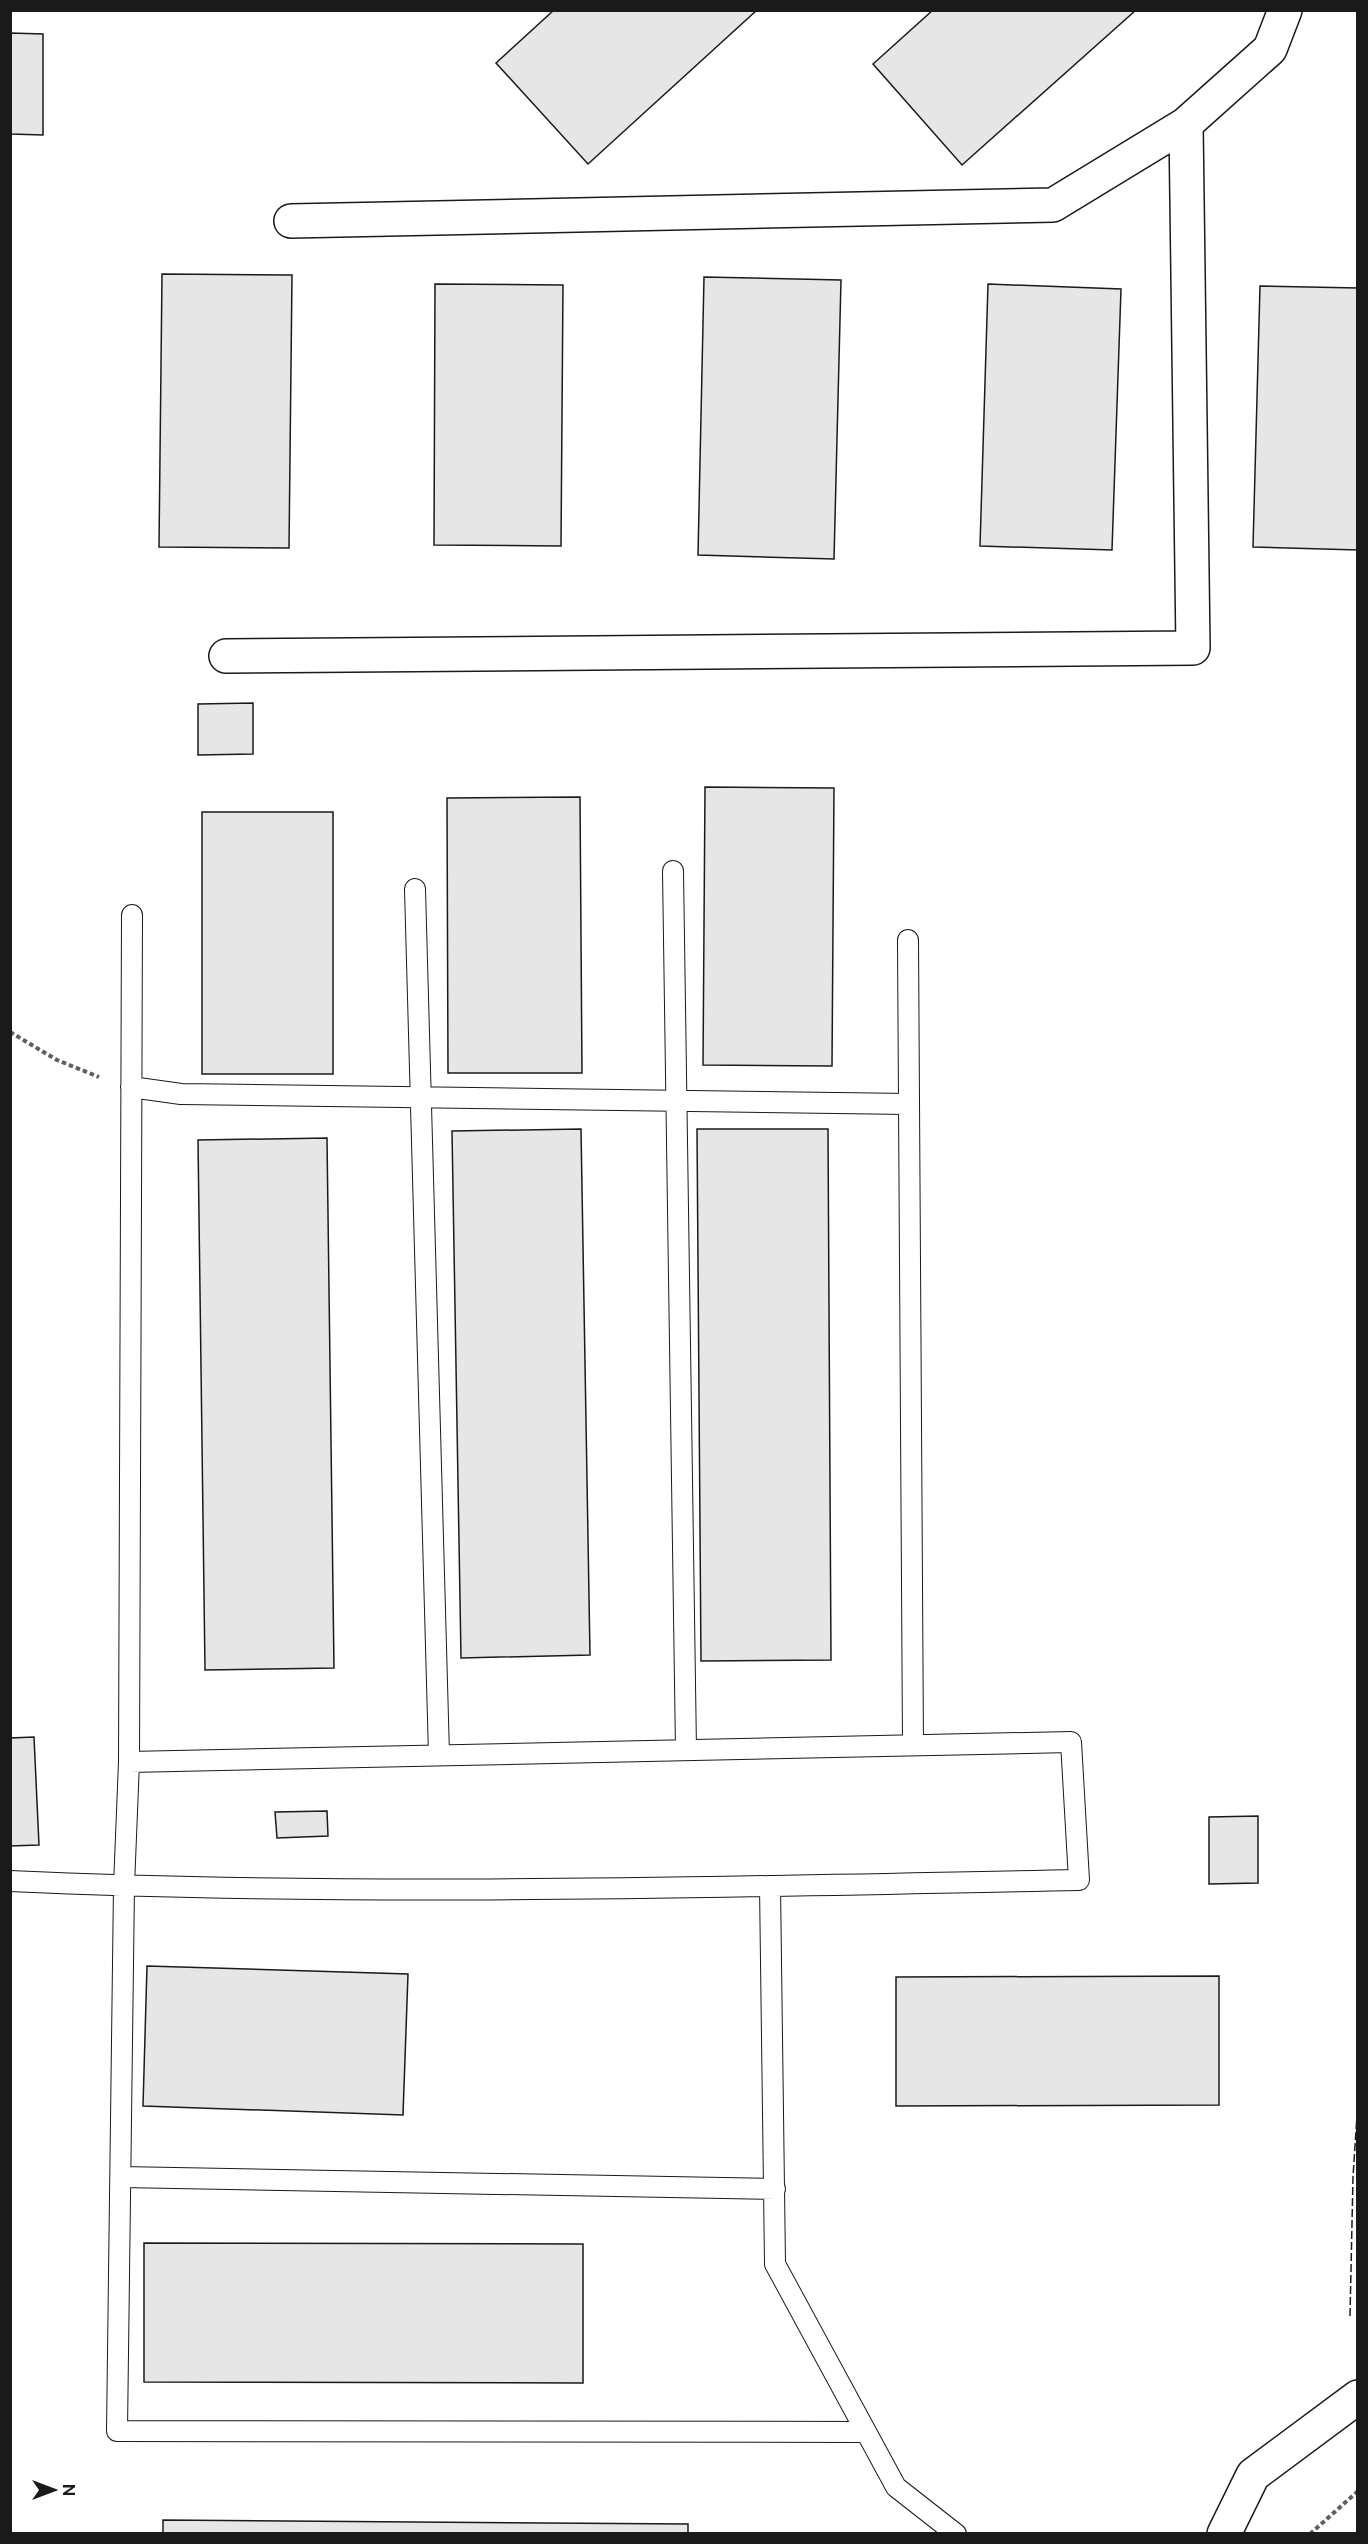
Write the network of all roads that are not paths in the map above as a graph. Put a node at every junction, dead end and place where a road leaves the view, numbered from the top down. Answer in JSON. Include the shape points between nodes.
{"nodes":[{"id":1,"x":1285,"y":10,"type":"edge"},
{"id":2,"x":1186,"y":124,"type":"junction"},
{"id":3,"x":291,"y":221,"type":"dead end"},
{"id":4,"x":226,"y":656,"type":"dead end"},
{"id":5,"x":673,"y":871,"type":"dead end"},
{"id":6,"x":416,"y":889,"type":"dead end"},
{"id":7,"x":132,"y":915,"type":"dead end"},
{"id":8,"x":908,"y":940,"type":"dead end"},
{"id":9,"x":131,"y":1087,"type":"junction"},
{"id":10,"x":421,"y":1097,"type":"junction"},
{"id":11,"x":677,"y":1101,"type":"junction"},
{"id":12,"x":909,"y":1104,"type":"junction"},
{"id":13,"x":913,"y":1745,"type":"junction"},
{"id":14,"x":686,"y":1750,"type":"junction"},
{"id":15,"x":439,"y":1755,"type":"junction"},
{"id":16,"x":129,"y":1762,"type":"junction"},
{"id":17,"x":10,"y":1881,"type":"edge"},
{"id":18,"x":124,"y":1886,"type":"junction"},
{"id":19,"x":770,"y":1886,"type":"junction"},
{"id":20,"x":121,"y":2177,"type":"junction"},
{"id":21,"x":775,"y":2190,"type":"junction"},
{"id":22,"x":1358,"y":2397,"type":"edge"},
{"id":23,"x":866,"y":2432,"type":"junction"},
{"id":24,"x":956,"y":2534,"type":"edge"},
{"id":25,"x":1224,"y":2534,"type":"edge"}],
"edges":[{"from":1,"to":2,"type":"street","via":[[1270,49]]},
{"from":2,"to":3,"type":"street","via":[[1053,205]]},
{"from":2,"to":4,"type":"street","via":[[1193,648]]},
{"from":5,"to":11,"type":"lane"},
{"from":6,"to":10,"type":"lane"},
{"from":7,"to":9,"type":"lane"},
{"from":8,"to":12,"type":"lane"},
{"from":9,"to":10,"type":"lane","via":[[181,1094]]},
{"from":9,"to":16,"type":"lane"},
{"from":10,"to":11,"type":"lane"},
{"from":10,"to":15,"type":"lane"},
{"from":11,"to":12,"type":"lane"},
{"from":11,"to":14,"type":"lane"},
{"from":12,"to":13,"type":"lane"},
{"from":13,"to":14,"type":"lane"},
{"from":13,"to":19,"type":"lane","via":[[1071,1742],[1079,1880]]},
{"from":14,"to":15,"type":"lane"},
{"from":15,"to":16,"type":"lane"},
{"from":16,"to":18,"type":"lane"},
{"from":17,"to":18,"type":"lane"},
{"from":18,"to":19,"type":"lane","via":[[607,1890]]},
{"from":18,"to":20,"type":"lane"},
{"from":19,"to":21,"type":"lane"},
{"from":20,"to":21,"type":"lane"},
{"from":20,"to":23,"type":"lane","via":[[117,2431]]},
{"from":21,"to":23,"type":"lane","via":[[775,2264]]},
{"from":22,"to":25,"type":"street","via":[[1253,2475]]},
{"from":23,"to":24,"type":"lane","via":[[896,2487]]}]}
